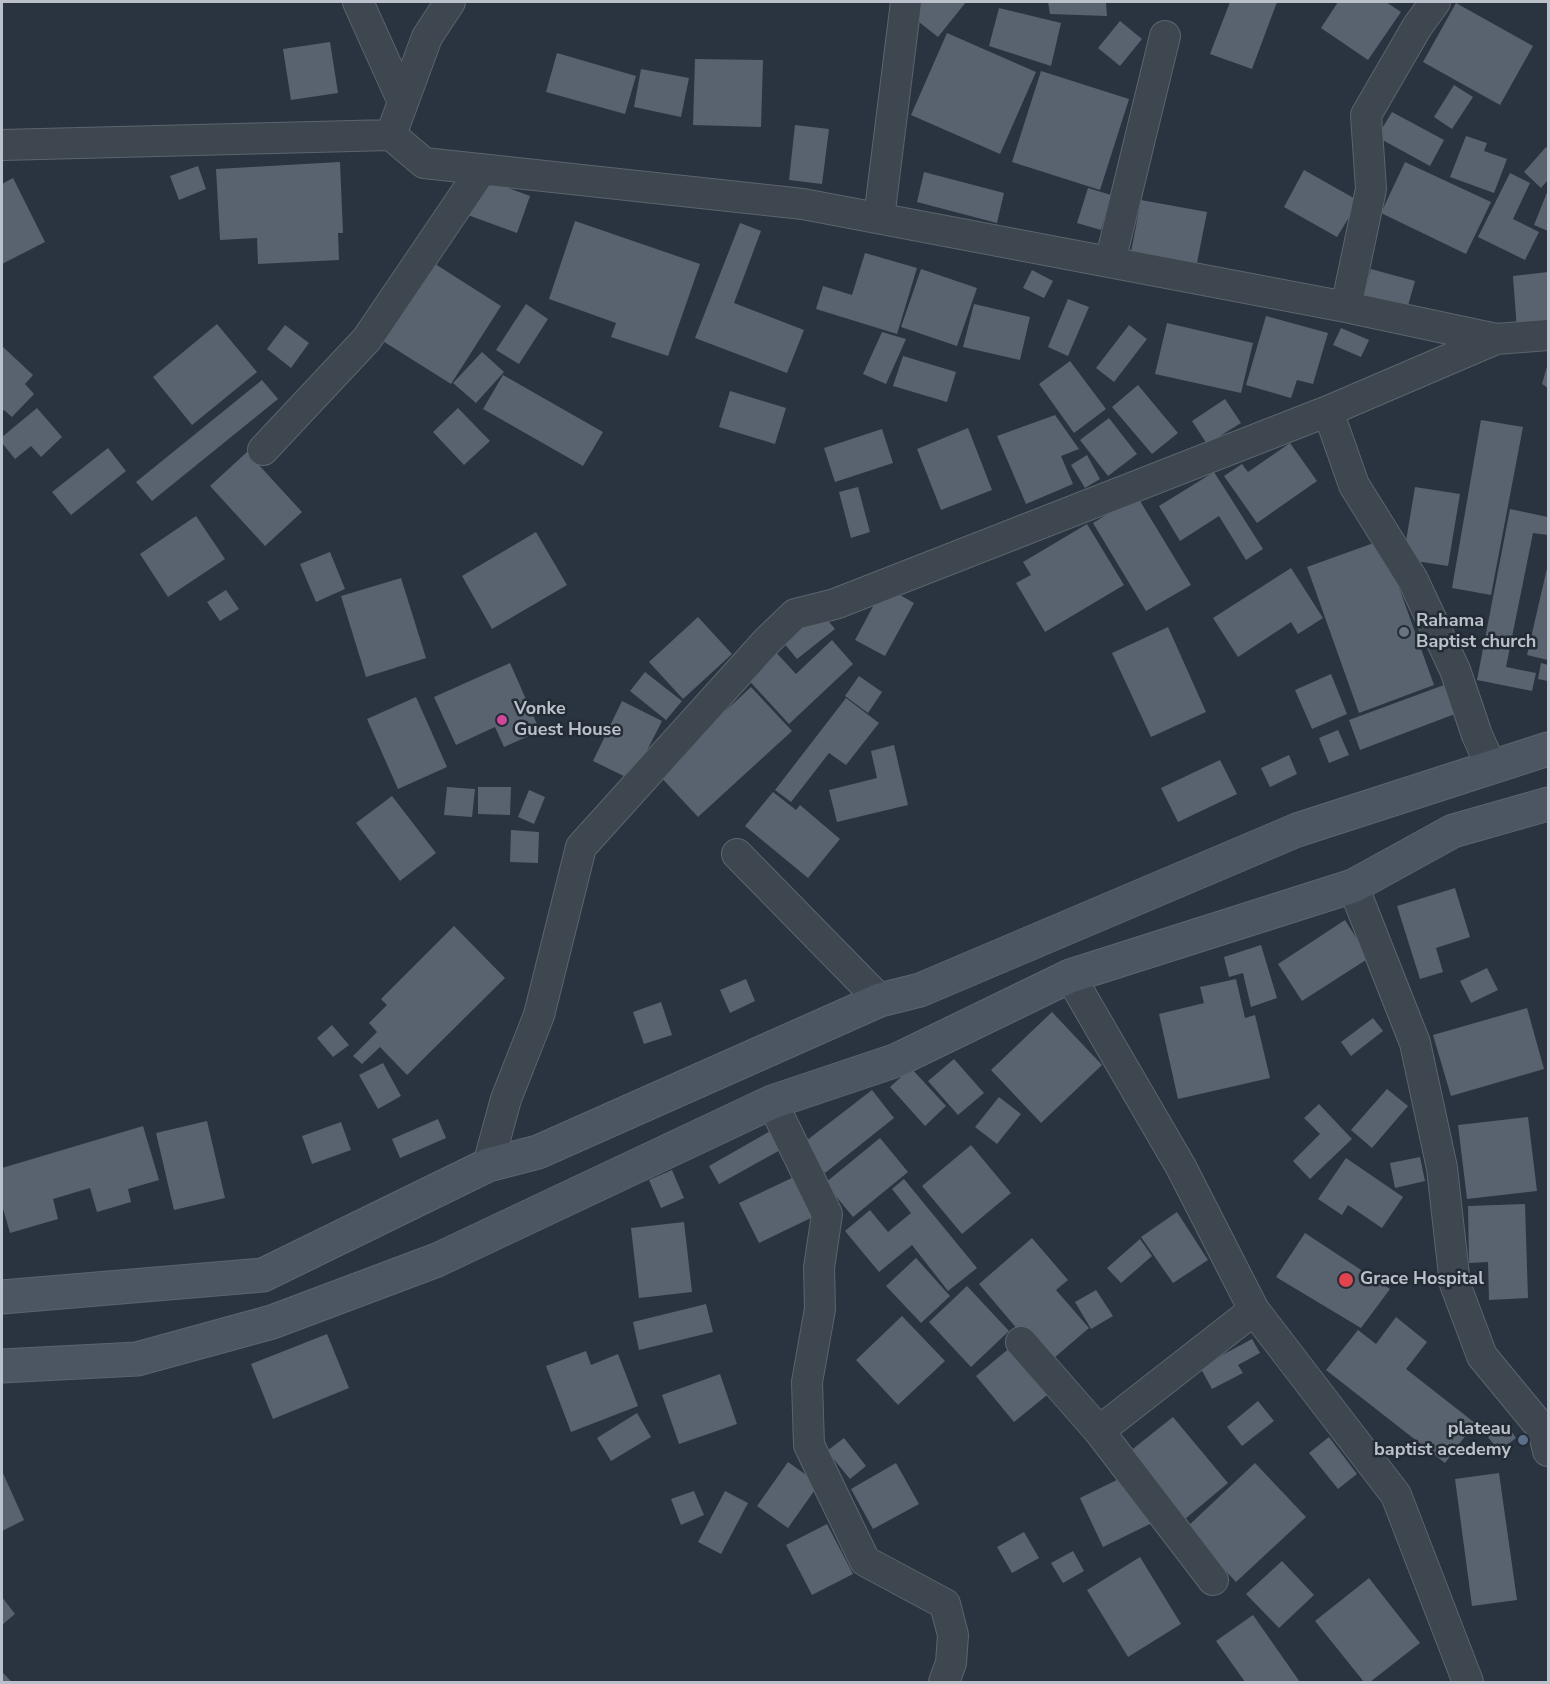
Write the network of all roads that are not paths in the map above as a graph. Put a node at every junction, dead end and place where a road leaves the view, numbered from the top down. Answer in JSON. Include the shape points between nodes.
{"nodes":[{"id":1,"x":358,"y":2,"type":"edge"},
{"id":2,"x":450,"y":2,"type":"edge"},
{"id":3,"x":906,"y":2,"type":"edge"},
{"id":4,"x":1435,"y":2,"type":"edge"},
{"id":5,"x":1165,"y":36,"type":"dead end"},
{"id":6,"x":403,"y":102,"type":"junction"},
{"id":7,"x":391,"y":135,"type":"junction"},
{"id":8,"x":2,"y":145,"type":"edge"},
{"id":9,"x":482,"y":169,"type":"junction"},
{"id":10,"x":879,"y":218,"type":"junction"},
{"id":11,"x":1110,"y":262,"type":"junction"},
{"id":12,"x":1346,"y":307,"type":"junction"},
{"id":13,"x":1548,"y":335,"type":"edge"},
{"id":14,"x":1496,"y":339,"type":"junction"},
{"id":15,"x":1328,"y":411,"type":"junction"},
{"id":16,"x":263,"y":450,"type":"dead end"},
{"id":17,"x":1548,"y":749,"type":"edge"},
{"id":18,"x":1491,"y":766,"type":"junction"},
{"id":19,"x":1548,"y":804,"type":"edge"},
{"id":20,"x":737,"y":854,"type":"dead end"},
{"id":21,"x":1353,"y":886,"type":"junction"},
{"id":22,"x":1070,"y":976,"type":"junction"},
{"id":23,"x":880,"y":1000,"type":"junction"},
{"id":24,"x":772,"y":1102,"type":"junction"},
{"id":25,"x":488,"y":1165,"type":"junction"},
{"id":26,"x":2,"y":1297,"type":"edge"},
{"id":27,"x":1254,"y":1310,"type":"junction"},
{"id":28,"x":1021,"y":1342,"type":"dead end"},
{"id":29,"x":2,"y":1366,"type":"edge"},
{"id":30,"x":1099,"y":1431,"type":"junction"},
{"id":31,"x":1548,"y":1451,"type":"edge"},
{"id":32,"x":1213,"y":1580,"type":"dead end"},
{"id":33,"x":944,"y":1683,"type":"edge"},
{"id":34,"x":1468,"y":1683,"type":"edge"}],
"edges":[{"from":1,"to":6,"type":"street"},
{"from":2,"to":6,"type":"street","via":[[427,37]]},
{"from":3,"to":10,"type":"street"},
{"from":4,"to":12,"type":"street","via":[[1366,115],[1371,189]]},
{"from":5,"to":11,"type":"street"},
{"from":6,"to":7,"type":"street"},
{"from":7,"to":8,"type":"street"},
{"from":7,"to":9,"type":"street","via":[[424,163]]},
{"from":9,"to":10,"type":"street","via":[[802,204]]},
{"from":9,"to":16,"type":"street","via":[[367,339]]},
{"from":10,"to":11,"type":"street"},
{"from":11,"to":12,"type":"street"},
{"from":12,"to":14,"type":"street"},
{"from":13,"to":14,"type":"street"},
{"from":14,"to":15,"type":"street"},
{"from":15,"to":18,"type":"street","via":[[1354,484],[1413,580],[1455,669]]},
{"from":15,"to":25,"type":"street","via":[[835,604],[795,614],[767,640],[582,847],[539,1016],[506,1100]]},
{"from":17,"to":18,"type":"main road"},
{"from":18,"to":23,"type":"main road","via":[[1297,830],[920,990]]},
{"from":19,"to":21,"type":"main road","via":[[1453,831]]},
{"from":20,"to":23,"type":"street"},
{"from":21,"to":22,"type":"main road"},
{"from":21,"to":31,"type":"street","via":[[1415,1043],[1442,1168],[1455,1284],[1482,1356],[1543,1430]]},
{"from":22,"to":24,"type":"main road","via":[[897,1060]]},
{"from":22,"to":27,"type":"street","via":[[1181,1167]]},
{"from":23,"to":25,"type":"main road","via":[[537,1152]]},
{"from":24,"to":29,"type":"main road","via":[[436,1260],[272,1322],[137,1359]]},
{"from":24,"to":33,"type":"street","via":[[827,1214],[819,1268],[820,1309],[807,1382],[808,1445],[865,1561],[945,1604],[953,1635],[951,1663]]},
{"from":25,"to":26,"type":"main road","via":[[264,1275]]},
{"from":27,"to":30,"type":"street"},
{"from":27,"to":34,"type":"street","via":[[1395,1495]]},
{"from":28,"to":30,"type":"street"},
{"from":30,"to":32,"type":"street"}]}
